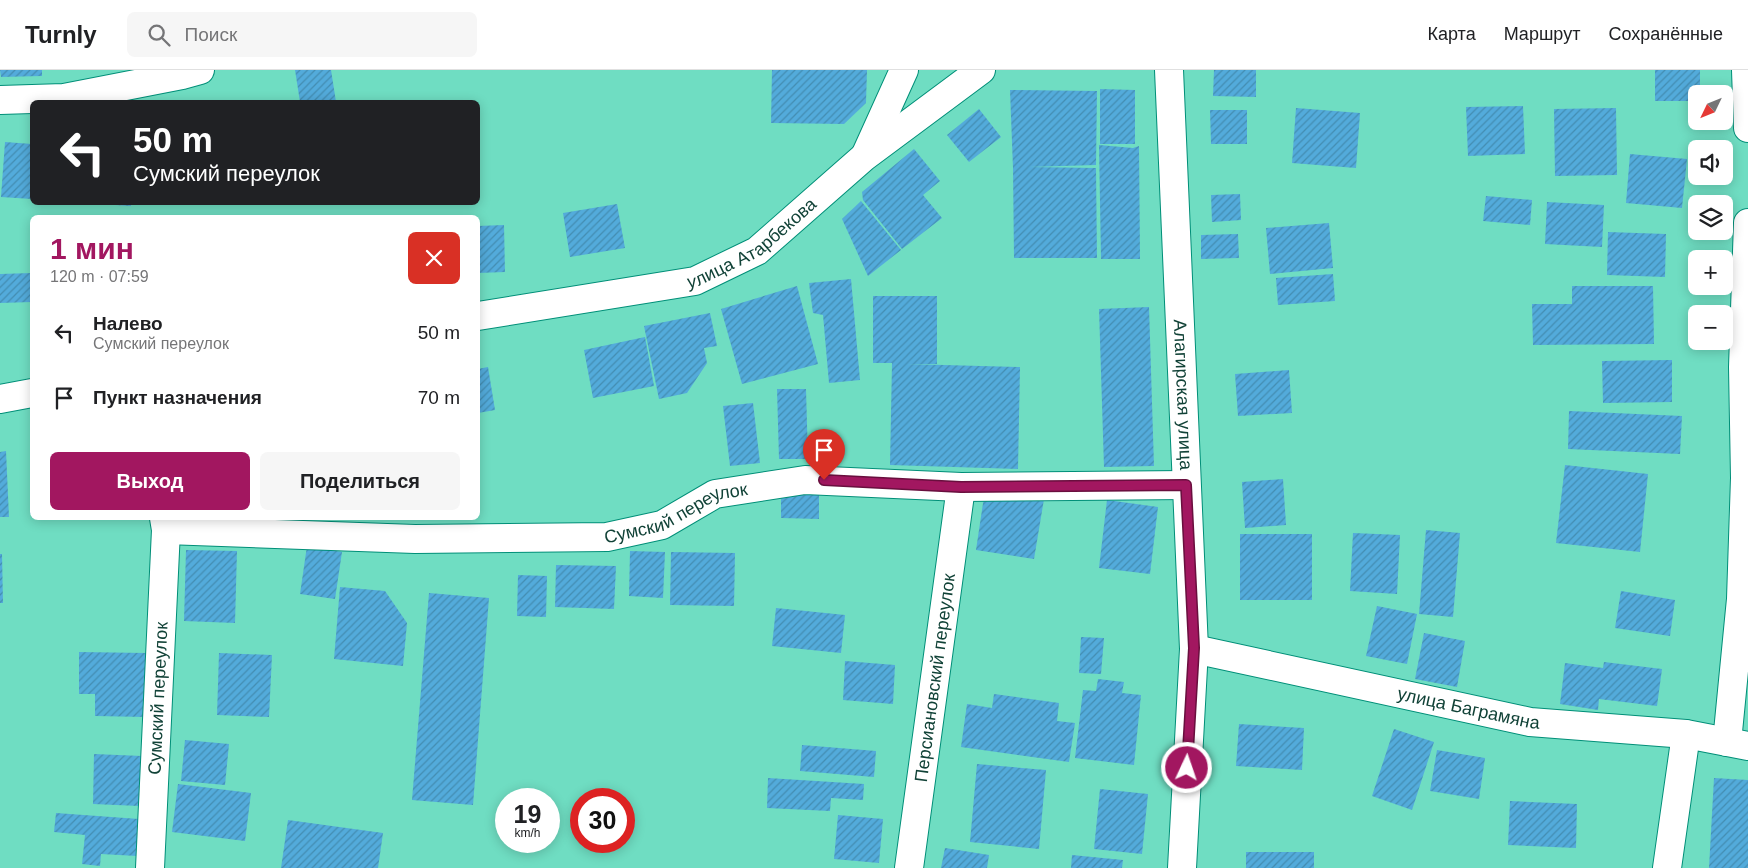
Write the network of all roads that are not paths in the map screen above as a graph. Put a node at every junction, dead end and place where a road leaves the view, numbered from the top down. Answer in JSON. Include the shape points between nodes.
{"nodes":[{"id":1,"x":200,"y":70,"type":"edge"},
{"id":2,"x":904,"y":70,"type":"edge"},
{"id":3,"x":981,"y":70,"type":"edge"},
{"id":4,"x":1169,"y":70,"type":"edge"},
{"id":5,"x":1746,"y":70,"type":"edge"},
{"id":6,"x":0,"y":100,"type":"edge"},
{"id":7,"x":1748,"y":128,"type":"edge"},
{"id":8,"x":864,"y":157,"type":"junction"},
{"id":9,"x":1748,"y":223,"type":"edge"},
{"id":10,"x":480,"y":316,"type":"edge"},
{"id":11,"x":30,"y":393,"type":"edge"},
{"id":12,"x":0,"y":399,"type":"edge"},
{"id":13,"x":1186,"y":485,"type":"junction"},
{"id":14,"x":961,"y":487,"type":"junction"},
{"id":15,"x":165,"y":524,"type":"edge"},
{"id":16,"x":1194,"y":648,"type":"junction"},
{"id":17,"x":1686,"y":734,"type":"junction"},
{"id":18,"x":1737,"y":744,"type":"edge"},
{"id":19,"x":150,"y":868,"type":"edge"},
{"id":20,"x":909,"y":868,"type":"edge"},
{"id":21,"x":1182,"y":868,"type":"edge"},
{"id":22,"x":1667,"y":868,"type":"edge"}],
"edges":[{"from":1,"to":6,"type":"street","via":[[64,98]]},
{"from":2,"to":8,"type":"street"},
{"from":3,"to":8,"type":"street","name":"улица Атарбекова"},
{"from":4,"to":13,"type":"street","name":"Алагирская улица"},
{"from":5,"to":7,"type":"street"},
{"from":8,"to":10,"type":"street","name":"улица Атарбекова","via":[[756,251],[695,281]]},
{"from":9,"to":18,"type":"street","via":[[1743,367],[1746,478]]},
{"from":11,"to":12,"type":"street"},
{"from":13,"to":14,"type":"street","name":"Сумский переулок"},
{"from":13,"to":16,"type":"street","name":"Алагирская улица"},
{"from":14,"to":15,"type":"street","name":"Сумский переулок","via":[[805,480],[715,494],[662,525],[607,537],[416,539]]},
{"from":14,"to":20,"type":"street","name":"Персиановский переулок"},
{"from":15,"to":19,"type":"street","name":"Сумский переулок"},
{"from":16,"to":17,"type":"street","name":"улица Баграмяна","via":[[1530,722]]},
{"from":16,"to":21,"type":"street","name":"Алагирская улица"},
{"from":17,"to":18,"type":"street","name":"улица Баграмяна"},
{"from":17,"to":22,"type":"street"}]}
